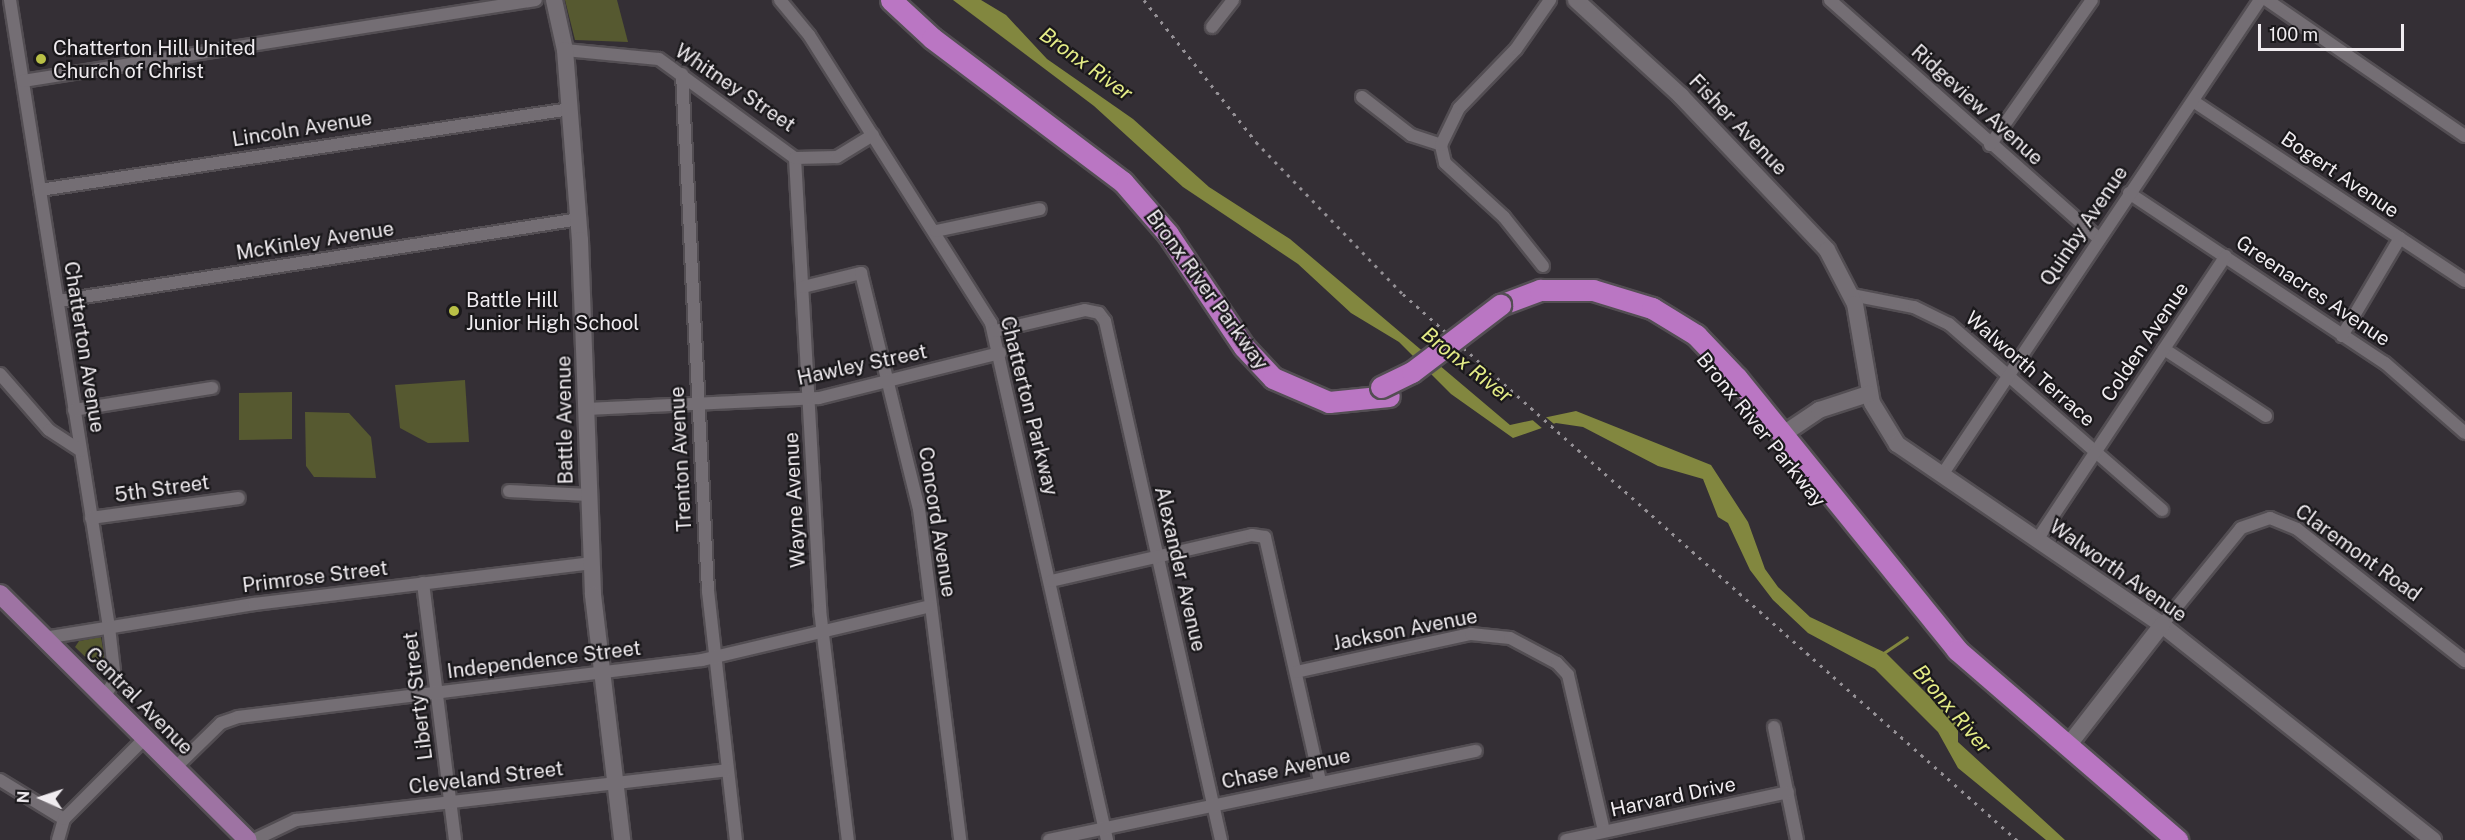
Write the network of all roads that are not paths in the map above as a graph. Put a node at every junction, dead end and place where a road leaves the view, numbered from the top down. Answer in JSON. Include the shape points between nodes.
{"nodes":[{"id":1,"x":10,"y":0,"type":"edge"},
{"id":2,"x":536,"y":0,"type":"edge"},
{"id":3,"x":554,"y":0,"type":"edge"},
{"id":4,"x":780,"y":0,"type":"edge"},
{"id":5,"x":891,"y":0,"type":"edge"},
{"id":6,"x":907,"y":0,"type":"edge"},
{"id":7,"x":1233,"y":0,"type":"edge"},
{"id":8,"x":1550,"y":0,"type":"edge"},
{"id":9,"x":1576,"y":0,"type":"edge"},
{"id":10,"x":1830,"y":0,"type":"edge"},
{"id":11,"x":2092,"y":0,"type":"edge"},
{"id":12,"x":2260,"y":0,"type":"edge"},
{"id":13,"x":2267,"y":0,"type":"edge"},
{"id":14,"x":1212,"y":27,"type":"dead end"},
{"id":15,"x":565,"y":50,"type":"junction"},
{"id":16,"x":682,"y":74,"type":"junction"},
{"id":17,"x":23,"y":81,"type":"junction"},
{"id":18,"x":1362,"y":96,"type":"dead end"},
{"id":19,"x":2193,"y":101,"type":"junction"},
{"id":20,"x":570,"y":109,"type":"junction"},
{"id":21,"x":873,"y":135,"type":"junction"},
{"id":22,"x":2465,"y":136,"type":"edge"},
{"id":23,"x":1441,"y":145,"type":"junction"},
{"id":24,"x":1990,"y":145,"type":"junction"},
{"id":25,"x":795,"y":158,"type":"junction"},
{"id":26,"x":40,"y":190,"type":"junction"},
{"id":27,"x":2129,"y":193,"type":"junction"},
{"id":28,"x":1040,"y":209,"type":"dead end"},
{"id":29,"x":579,"y":219,"type":"junction"},
{"id":30,"x":936,"y":231,"type":"junction"},
{"id":31,"x":2099,"y":238,"type":"junction"},
{"id":32,"x":2400,"y":238,"type":"junction"},
{"id":33,"x":2226,"y":256,"type":"junction"},
{"id":34,"x":1543,"y":266,"type":"dead end"},
{"id":35,"x":2465,"y":281,"type":"edge"},
{"id":36,"x":803,"y":287,"type":"junction"},
{"id":37,"x":1852,"y":295,"type":"junction"},
{"id":38,"x":58,"y":301,"type":"junction"},
{"id":39,"x":1503,"y":310,"type":"junction"},
{"id":40,"x":994,"y":331,"type":"junction"},
{"id":41,"x":2342,"y":336,"type":"junction"},
{"id":42,"x":2164,"y":349,"type":"junction"},
{"id":43,"x":1000,"y":353,"type":"junction"},
{"id":44,"x":0,"y":374,"type":"edge"},
{"id":45,"x":2008,"y":376,"type":"junction"},
{"id":46,"x":891,"y":381,"type":"junction"},
{"id":47,"x":212,"y":388,"type":"dead end"},
{"id":48,"x":1385,"y":392,"type":"junction"},
{"id":49,"x":1868,"y":394,"type":"junction"},
{"id":50,"x":809,"y":398,"type":"junction"},
{"id":51,"x":698,"y":404,"type":"junction"},
{"id":52,"x":587,"y":409,"type":"junction"},
{"id":53,"x":74,"y":410,"type":"junction"},
{"id":54,"x":2266,"y":416,"type":"dead end"},
{"id":55,"x":2465,"y":433,"type":"edge"},
{"id":56,"x":1782,"y":435,"type":"junction"},
{"id":57,"x":81,"y":451,"type":"junction"},
{"id":58,"x":2096,"y":452,"type":"junction"},
{"id":59,"x":1942,"y":475,"type":"junction"},
{"id":60,"x":509,"y":491,"type":"dead end"},
{"id":61,"x":588,"y":495,"type":"junction"},
{"id":62,"x":239,"y":498,"type":"dead end"},
{"id":63,"x":2162,"y":510,"type":"dead end"},
{"id":64,"x":91,"y":518,"type":"junction"},
{"id":65,"x":2037,"y":540,"type":"junction"},
{"id":66,"x":1157,"y":556,"type":"junction"},
{"id":67,"x":591,"y":563,"type":"junction"},
{"id":68,"x":1051,"y":581,"type":"junction"},
{"id":69,"x":423,"y":583,"type":"junction"},
{"id":70,"x":0,"y":594,"type":"edge"},
{"id":71,"x":931,"y":606,"type":"junction"},
{"id":72,"x":2162,"y":625,"type":"junction"},
{"id":73,"x":109,"y":627,"type":"junction"},
{"id":74,"x":822,"y":632,"type":"junction"},
{"id":75,"x":44,"y":638,"type":"junction"},
{"id":76,"x":714,"y":657,"type":"junction"},
{"id":77,"x":2465,"y":661,"type":"edge"},
{"id":78,"x":1296,"y":672,"type":"junction"},
{"id":79,"x":602,"y":673,"type":"junction"},
{"id":80,"x":437,"y":692,"type":"junction"},
{"id":81,"x":104,"y":698,"type":"junction"},
{"id":82,"x":1774,"y":727,"type":"dead end"},
{"id":83,"x":145,"y":738,"type":"junction"},
{"id":84,"x":1476,"y":751,"type":"dead end"},
{"id":85,"x":2063,"y":751,"type":"junction"},
{"id":86,"x":175,"y":768,"type":"junction"},
{"id":87,"x":727,"y":770,"type":"junction"},
{"id":88,"x":0,"y":780,"type":"edge"},
{"id":89,"x":614,"y":782,"type":"junction"},
{"id":90,"x":1320,"y":782,"type":"junction"},
{"id":91,"x":1788,"y":792,"type":"junction"},
{"id":92,"x":450,"y":803,"type":"junction"},
{"id":93,"x":1213,"y":804,"type":"junction"},
{"id":94,"x":64,"y":819,"type":"junction"},
{"id":95,"x":1604,"y":831,"type":"junction"},
{"id":96,"x":1106,"y":834,"type":"edge"},
{"id":97,"x":58,"y":840,"type":"edge"},
{"id":98,"x":248,"y":840,"type":"edge"},
{"id":99,"x":254,"y":840,"type":"edge"},
{"id":100,"x":455,"y":840,"type":"edge"},
{"id":101,"x":622,"y":840,"type":"edge"},
{"id":102,"x":736,"y":840,"type":"edge"},
{"id":103,"x":848,"y":840,"type":"edge"},
{"id":104,"x":960,"y":840,"type":"edge"},
{"id":105,"x":1049,"y":840,"type":"edge"},
{"id":106,"x":1221,"y":840,"type":"edge"},
{"id":107,"x":1566,"y":840,"type":"edge"},
{"id":108,"x":1797,"y":840,"type":"edge"},
{"id":109,"x":2162,"y":840,"type":"edge"},
{"id":110,"x":2177,"y":840,"type":"edge"},
{"id":111,"x":2433,"y":840,"type":"edge"}],
"edges":[{"from":1,"to":17,"type":"street","name":"Chatterton Avenue"},
{"from":2,"to":17,"type":"street"},
{"from":3,"to":15,"type":"street","name":"Battle Avenue"},
{"from":4,"to":21,"type":"street","name":"Chatterton Parkway"},
{"from":5,"to":48,"type":"highway","name":"Bronx River Parkway","via":[[932,38],[1128,188],[1178,246],[1244,347],[1273,378],[1329,402]]},
{"from":6,"to":48,"type":"highway","name":"Bronx River Parkway","via":[[1136,180],[1181,232],[1274,365],[1327,390]]},
{"from":7,"to":14,"type":"street"},
{"from":8,"to":23,"type":"street","via":[[1516,49],[1459,108]]},
{"from":9,"to":37,"type":"street","name":"Fisher Avenue","via":[[1681,96],[1805,225]]},
{"from":10,"to":24,"type":"street","name":"Ridgeview Avenue"},
{"from":11,"to":24,"type":"street"},
{"from":12,"to":19,"type":"street","name":"Quinby Avenue"},
{"from":13,"to":22,"type":"street"},
{"from":15,"to":16,"type":"street","name":"Whitney Street","via":[[644,55]]},
{"from":15,"to":20,"type":"street","name":"Battle Avenue"},
{"from":16,"to":25,"type":"street","name":"Whitney Street"},
{"from":16,"to":51,"type":"street","name":"Trenton Avenue"},
{"from":17,"to":26,"type":"street","name":"Chatterton Avenue"},
{"from":18,"to":23,"type":"street","via":[[1411,135]]},
{"from":19,"to":27,"type":"street","name":"Quinby Avenue"},
{"from":19,"to":32,"type":"street","name":"Bogert Avenue"},
{"from":20,"to":26,"type":"street","name":"Lincoln Avenue"},
{"from":20,"to":29,"type":"street","name":"Battle Avenue"},
{"from":21,"to":25,"type":"street","name":"Whitney Street","via":[[837,157]]},
{"from":21,"to":30,"type":"street","name":"Chatterton Parkway"},
{"from":23,"to":34,"type":"street","via":[[1445,163],[1510,223]]},
{"from":24,"to":31,"type":"street","name":"Ridgeview Avenue"},
{"from":25,"to":36,"type":"street","name":"Wayne Avenue"},
{"from":26,"to":38,"type":"street","name":"Chatterton Avenue"},
{"from":27,"to":31,"type":"street","name":"Quinby Avenue"},
{"from":27,"to":33,"type":"street","name":"Greenacres Avenue"},
{"from":28,"to":30,"type":"street"},
{"from":29,"to":38,"type":"street","name":"McKinley Avenue"},
{"from":29,"to":52,"type":"street","name":"Battle Avenue"},
{"from":30,"to":40,"type":"street","name":"Chatterton Parkway"},
{"from":31,"to":45,"type":"street","name":"Quinby Avenue"},
{"from":32,"to":35,"type":"street","name":"Bogert Avenue"},
{"from":32,"to":41,"type":"street"},
{"from":33,"to":41,"type":"street","name":"Greenacres Avenue"},
{"from":33,"to":42,"type":"street","name":"Colden Avenue"},
{"from":36,"to":46,"type":"street","name":"Concord Avenue","via":[[861,273]]},
{"from":36,"to":50,"type":"street","name":"Wayne Avenue"},
{"from":37,"to":45,"type":"street","name":"Walworth Terrace","via":[[1933,314]]},
{"from":37,"to":49,"type":"street","name":"Walworth Avenue"},
{"from":38,"to":53,"type":"street","name":"Chatterton Avenue"},
{"from":39,"to":48,"type":"highway","name":"Bronx River Parkway","bridge":true},
{"from":39,"to":56,"type":"highway","name":"Bronx River Parkway","via":[[1532,292],[1567,288],[1611,294],[1652,308],[1715,352]]},
{"from":39,"to":85,"type":"highway","name":"Bronx River Parkway","via":[[1548,300],[1589,301],[1638,315],[1688,344],[1730,387],[1933,640]]},
{"from":40,"to":43,"type":"street","name":"Chatterton Parkway"},
{"from":40,"to":66,"type":"street","name":"Alexander Avenue","via":[[1095,311],[1107,330]]},
{"from":41,"to":55,"type":"street","name":"Greenacres Avenue","via":[[2416,386]]},
{"from":42,"to":54,"type":"street"},
{"from":42,"to":58,"type":"street","name":"Colden Avenue"},
{"from":43,"to":46,"type":"street","name":"Hawley Street"},
{"from":43,"to":68,"type":"street","name":"Chatterton Parkway"},
{"from":44,"to":57,"type":"street","via":[[49,430]]},
{"from":45,"to":58,"type":"street","name":"Walworth Terrace"},
{"from":45,"to":59,"type":"street","name":"Quinby Avenue"},
{"from":46,"to":50,"type":"street","name":"Hawley Street"},
{"from":46,"to":71,"type":"street","name":"Concord Avenue","via":[[919,509]]},
{"from":47,"to":53,"type":"street"},
{"from":49,"to":56,"type":"street","via":[[1819,410]]},
{"from":49,"to":59,"type":"street","name":"Walworth Avenue","via":[[1897,444]]},
{"from":50,"to":51,"type":"street","name":"Hawley Street"},
{"from":50,"to":74,"type":"street","name":"Wayne Avenue"},
{"from":51,"to":52,"type":"street","name":"Hawley Street"},
{"from":51,"to":76,"type":"street","name":"Trenton Avenue"},
{"from":52,"to":61,"type":"street","name":"Battle Avenue"},
{"from":53,"to":57,"type":"street","name":"Chatterton Avenue"},
{"from":56,"to":85,"type":"highway","name":"Bronx River Parkway","via":[[1933,624]]},
{"from":57,"to":64,"type":"street","name":"Chatterton Avenue"},
{"from":58,"to":63,"type":"street","name":"Walworth Terrace"},
{"from":58,"to":65,"type":"street","name":"Colden Avenue"},
{"from":59,"to":65,"type":"street","name":"Walworth Avenue"},
{"from":60,"to":61,"type":"street"},
{"from":61,"to":67,"type":"street","name":"Battle Avenue"},
{"from":62,"to":64,"type":"street","name":"5th Street"},
{"from":64,"to":73,"type":"street","name":"Chatterton Avenue"},
{"from":65,"to":72,"type":"street","name":"Walworth Avenue"},
{"from":66,"to":68,"type":"street"},
{"from":66,"to":78,"type":"street","via":[[1262,535]]},
{"from":66,"to":93,"type":"street","name":"Alexander Avenue"},
{"from":67,"to":69,"type":"street","name":"Primrose Street"},
{"from":67,"to":79,"type":"street","name":"Battle Avenue"},
{"from":68,"to":96,"type":"street","name":"Chatterton Parkway"},
{"from":69,"to":73,"type":"street","name":"Primrose Street"},
{"from":69,"to":80,"type":"street","name":"Liberty Street"},
{"from":70,"to":75,"type":"main road","name":"Central Avenue"},
{"from":71,"to":74,"type":"street","name":"Independence Street"},
{"from":71,"to":104,"type":"street","name":"Concord Avenue"},
{"from":72,"to":77,"type":"street","name":"Claremont Road","via":[[2241,528],[2270,519],[2297,529]]},
{"from":72,"to":85,"type":"street","name":"Claremont Road"},
{"from":72,"to":111,"type":"street","name":"Walworth Avenue"},
{"from":73,"to":75,"type":"street","name":"Primrose Street"},
{"from":73,"to":81,"type":"street","name":"Chatterton Avenue","via":[[115,680]]},
{"from":74,"to":76,"type":"street","name":"Independence Street"},
{"from":74,"to":103,"type":"street","name":"Wayne Avenue"},
{"from":75,"to":81,"type":"main road","name":"Central Avenue"},
{"from":76,"to":79,"type":"street","name":"Independence Street"},
{"from":76,"to":87,"type":"street","name":"Trenton Avenue"},
{"from":78,"to":90,"type":"street"},
{"from":78,"to":95,"type":"street","name":"Jackson Avenue","via":[[1479,633],[1504,635],[1552,659],[1570,680]]},
{"from":79,"to":80,"type":"street","name":"Independence Street"},
{"from":79,"to":89,"type":"street","name":"Battle Avenue"},
{"from":80,"to":86,"type":"street","name":"Independence Street","via":[[229,719]]},
{"from":80,"to":92,"type":"street","name":"Liberty Street"},
{"from":81,"to":83,"type":"main road","name":"Central Avenue"},
{"from":82,"to":91,"type":"street"},
{"from":83,"to":86,"type":"main road","name":"Central Avenue"},
{"from":83,"to":94,"type":"street"},
{"from":84,"to":90,"type":"street","name":"Chase Avenue"},
{"from":85,"to":109,"type":"highway","name":"Bronx River Parkway"},
{"from":85,"to":110,"type":"highway","name":"Bronx River Parkway"},
{"from":86,"to":98,"type":"main road","name":"Central Avenue"},
{"from":87,"to":89,"type":"street","name":"Cleveland Street"},
{"from":87,"to":102,"type":"street","name":"Trenton Avenue"},
{"from":88,"to":94,"type":"street"},
{"from":89,"to":92,"type":"street","name":"Cleveland Street"},
{"from":89,"to":101,"type":"street","name":"Battle Avenue"},
{"from":90,"to":93,"type":"street","name":"Chase Avenue"},
{"from":91,"to":95,"type":"street","name":"Harvard Drive"},
{"from":91,"to":108,"type":"street"},
{"from":92,"to":99,"type":"street","name":"Cleveland Street","via":[[296,820]]},
{"from":92,"to":100,"type":"street","name":"Liberty Street"},
{"from":93,"to":96,"type":"street","name":"Chase Avenue"},
{"from":93,"to":106,"type":"street","name":"Alexander Avenue"},
{"from":94,"to":97,"type":"street"},
{"from":95,"to":107,"type":"street","name":"Harvard Drive"},
{"from":96,"to":105,"type":"street","name":"Chase Avenue"}]}
